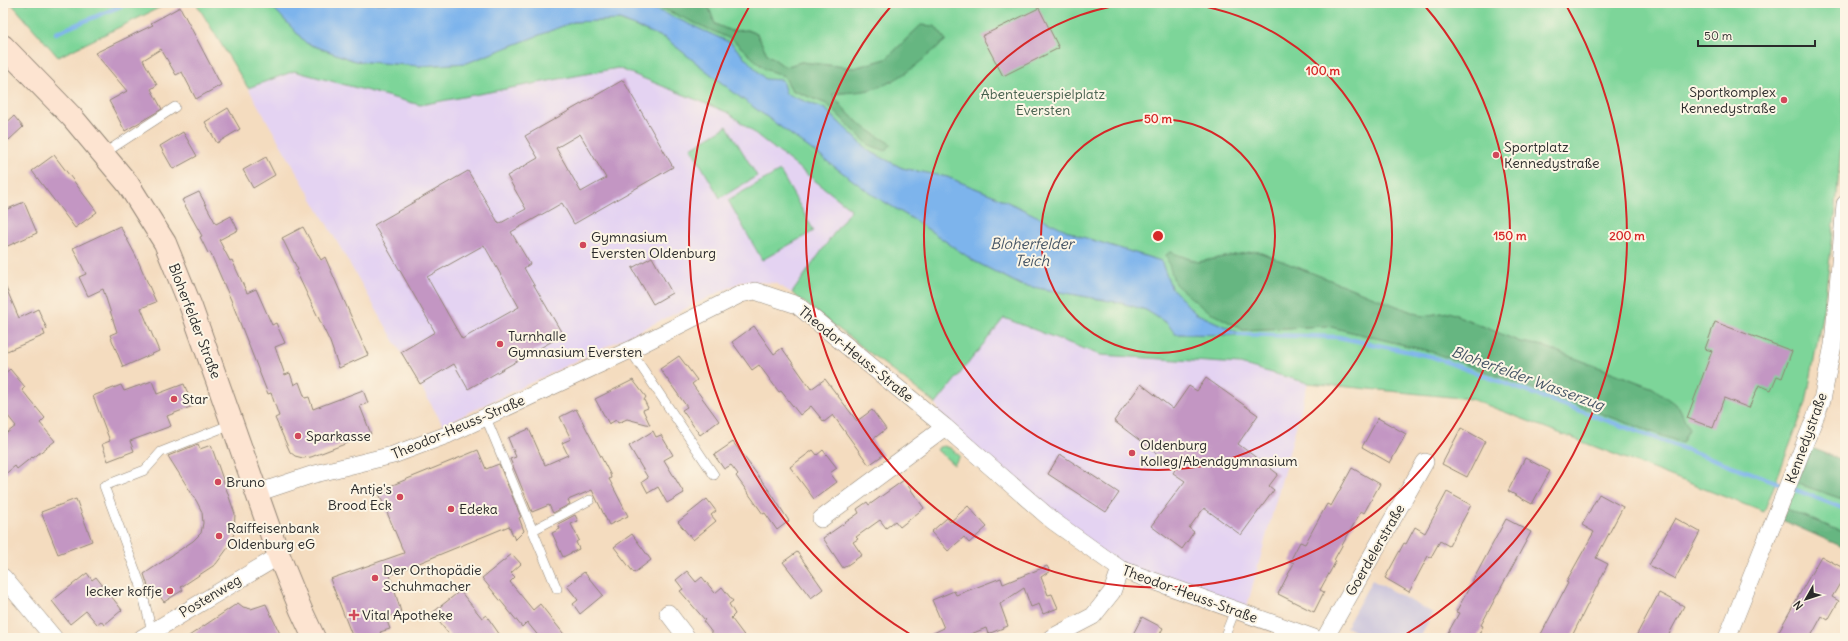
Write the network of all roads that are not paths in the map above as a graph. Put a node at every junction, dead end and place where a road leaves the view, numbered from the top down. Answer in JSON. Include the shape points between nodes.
{"nodes":[{"id":1,"x":3,"y":46,"type":"edge"},
{"id":2,"x":175,"y":107,"type":"dead end"},
{"id":3,"x":103,"y":154,"type":"junction"},
{"id":4,"x":1845,"y":204,"type":"edge"},
{"id":5,"x":630,"y":350,"type":"junction"},
{"id":6,"x":486,"y":418,"type":"junction"},
{"id":7,"x":234,"y":423,"type":"junction"},
{"id":8,"x":945,"y":427,"type":"junction"},
{"id":9,"x":1425,"y":462,"type":"dead end"},
{"id":10,"x":714,"y":475,"type":"dead end"},
{"id":11,"x":257,"y":493,"type":"junction"},
{"id":12,"x":590,"y":500,"type":"dead end"},
{"id":13,"x":821,"y":519,"type":"dead end"},
{"id":14,"x":533,"y":530,"type":"junction"},
{"id":15,"x":279,"y":556,"type":"junction"},
{"id":16,"x":1120,"y":569,"type":"junction"},
{"id":17,"x":3,"y":577,"type":"edge"},
{"id":18,"x":557,"y":589,"type":"dead end"},
{"id":19,"x":1235,"y":610,"type":"junction"},
{"id":20,"x":668,"y":613,"type":"dead end"},
{"id":21,"x":147,"y":635,"type":"edge"},
{"id":22,"x":54,"y":638,"type":"edge"},
{"id":23,"x":314,"y":638,"type":"edge"},
{"id":24,"x":687,"y":638,"type":"edge"},
{"id":25,"x":1051,"y":638,"type":"edge"},
{"id":26,"x":1224,"y":638,"type":"edge"},
{"id":27,"x":1314,"y":638,"type":"edge"},
{"id":28,"x":1324,"y":638,"type":"edge"},
{"id":29,"x":1727,"y":638,"type":"edge"}],
"edges":[{"from":1,"to":3,"type":"street","name":"Bloherfelder Straße","via":[[72,117]]},
{"from":2,"to":3,"type":"lane"},
{"from":3,"to":7,"type":"street","name":"Bloherfelder Straße","via":[[136,195],[165,243]]},
{"from":4,"to":29,"type":"street","name":"Kennedystraße","via":[[1833,345],[1822,400]]},
{"from":5,"to":6,"type":"street","name":"Theodor-Heuss-Straße"},
{"from":5,"to":8,"type":"street","name":"Theodor-Heuss-Straße","via":[[741,294],[755,291],[797,305]]},
{"from":5,"to":10,"type":"lane"},
{"from":6,"to":11,"type":"street","name":"Theodor-Heuss-Straße","via":[[393,455],[311,475]]},
{"from":6,"to":14,"type":"lane"},
{"from":7,"to":11,"type":"street","name":"Bloherfelder Straße"},
{"from":7,"to":21,"type":"lane","via":[[161,452],[145,470],[104,486],[140,583]]},
{"from":8,"to":13,"type":"street"},
{"from":8,"to":16,"type":"street","name":"Theodor-Heuss-Straße","via":[[1053,521]]},
{"from":9,"to":28,"type":"street","name":"Goerdelerstraße"},
{"from":11,"to":15,"type":"street","name":"Bloherfelder Straße"},
{"from":12,"to":14,"type":"lane"},
{"from":14,"to":18,"type":"lane"},
{"from":15,"to":21,"type":"street","name":"Postenweg"},
{"from":15,"to":23,"type":"street","name":"Bloherfelder Straße"},
{"from":16,"to":19,"type":"street","name":"Theodor-Heuss-Straße"},
{"from":16,"to":25,"type":"street","via":[[1112,592],[1093,616]]},
{"from":17,"to":22,"type":"street"},
{"from":19,"to":26,"type":"lane"},
{"from":19,"to":27,"type":"street","name":"Theodor-Heuss-Straße"},
{"from":20,"to":24,"type":"street"}]}
